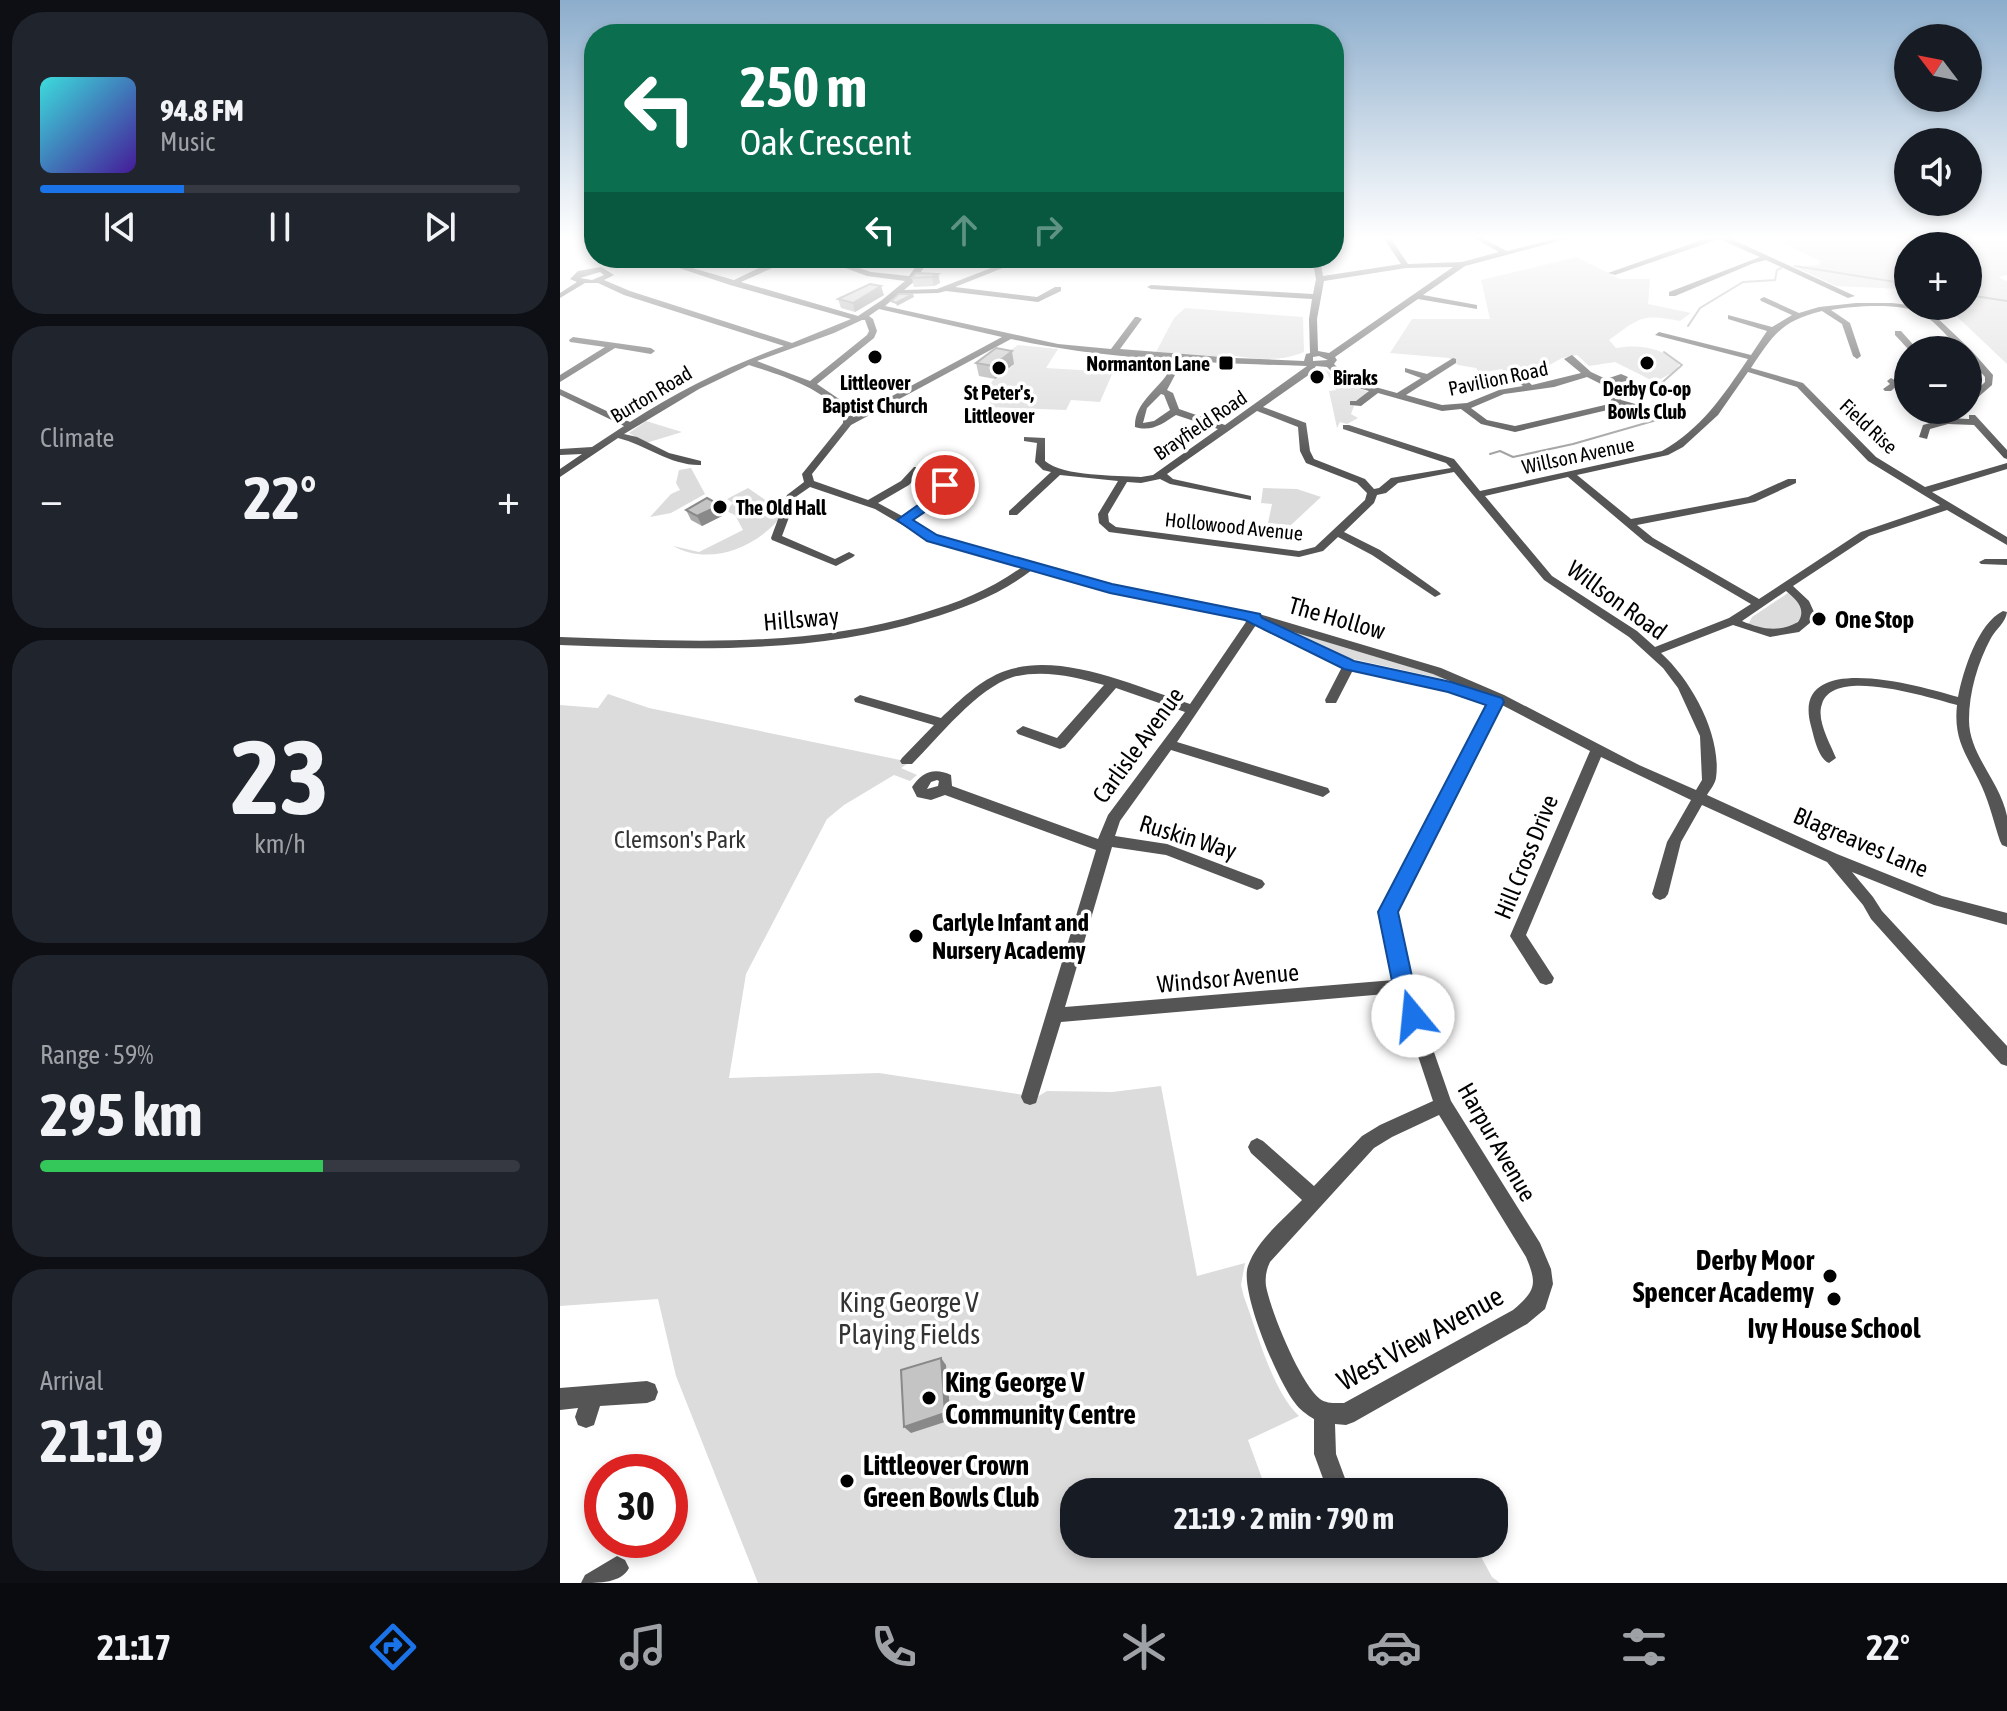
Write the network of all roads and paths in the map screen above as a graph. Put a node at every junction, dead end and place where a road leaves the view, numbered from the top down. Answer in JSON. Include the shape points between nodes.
{"nodes":[{"id":1,"x":680,"y":310,"type":"edge"},
{"id":2,"x":833,"y":310,"type":"edge"},
{"id":3,"x":874,"y":310,"type":"edge"},
{"id":4,"x":892,"y":310,"type":"edge"},
{"id":5,"x":1315,"y":310,"type":"edge"},
{"id":6,"x":1398,"y":310,"type":"edge"},
{"id":7,"x":1787,"y":310,"type":"edge"},
{"id":8,"x":1821,"y":310,"type":"edge"},
{"id":9,"x":1825,"y":310,"type":"edge"},
{"id":10,"x":1800,"y":316,"type":"junction"},
{"id":11,"x":860,"y":317,"type":"junction"},
{"id":12,"x":1731,"y":317,"type":"dead end"},
{"id":13,"x":1138,"y":319,"type":"dead end"},
{"id":14,"x":1934,"y":320,"type":"edge"},
{"id":15,"x":1773,"y":330,"type":"junction"},
{"id":16,"x":1898,"y":333,"type":"dead end"},
{"id":17,"x":1659,"y":335,"type":"dead end"},
{"id":18,"x":1010,"y":336,"type":"junction"},
{"id":19,"x":1901,"y":336,"type":"edge"},
{"id":20,"x":1951,"y":336,"type":"edge"},
{"id":21,"x":573,"y":340,"type":"dead end"},
{"id":22,"x":791,"y":345,"type":"junction"},
{"id":23,"x":613,"y":346,"type":"junction"},
{"id":24,"x":651,"y":351,"type":"dead end"},
{"id":25,"x":1114,"y":351,"type":"junction"},
{"id":26,"x":1857,"y":356,"type":"dead end"},
{"id":27,"x":1572,"y":358,"type":"dead end"},
{"id":28,"x":1754,"y":358,"type":"junction"},
{"id":29,"x":1312,"y":360,"type":"junction"},
{"id":30,"x":1329,"y":360,"type":"junction"},
{"id":31,"x":747,"y":361,"type":"junction"},
{"id":32,"x":1453,"y":361,"type":"dead end"},
{"id":33,"x":1982,"y":368,"type":"edge"},
{"id":34,"x":1746,"y":369,"type":"junction"},
{"id":35,"x":1408,"y":370,"type":"dead end"},
{"id":36,"x":1588,"y":374,"type":"junction"},
{"id":37,"x":1171,"y":375,"type":"dead end"},
{"id":38,"x":1513,"y":376,"type":"dead end"},
{"id":39,"x":1427,"y":377,"type":"junction"},
{"id":40,"x":560,"y":379,"type":"edge"},
{"id":41,"x":1625,"y":379,"type":"dead end"},
{"id":42,"x":1608,"y":382,"type":"junction"},
{"id":43,"x":810,"y":385,"type":"junction"},
{"id":44,"x":1530,"y":388,"type":"junction"},
{"id":45,"x":1982,"y":388,"type":"edge"},
{"id":46,"x":1162,"y":390,"type":"junction"},
{"id":47,"x":1376,"y":390,"type":"junction"},
{"id":48,"x":560,"y":392,"type":"edge"},
{"id":49,"x":1399,"y":396,"type":"junction"},
{"id":50,"x":1616,"y":402,"type":"junction"},
{"id":51,"x":1353,"y":403,"type":"dead end"},
{"id":52,"x":1634,"y":405,"type":"dead end"},
{"id":53,"x":1464,"y":407,"type":"junction"},
{"id":54,"x":1257,"y":408,"type":"junction"},
{"id":55,"x":846,"y":409,"type":"junction"},
{"id":56,"x":1175,"y":411,"type":"junction"},
{"id":57,"x":870,"y":412,"type":"junction"},
{"id":58,"x":848,"y":423,"type":"junction"},
{"id":59,"x":1940,"y":424,"type":"edge"},
{"id":60,"x":1979,"y":424,"type":"edge"},
{"id":61,"x":630,"y":425,"type":"junction"},
{"id":62,"x":1346,"y":427,"type":"dead end"},
{"id":63,"x":1227,"y":429,"type":"junction"},
{"id":64,"x":1923,"y":430,"type":"dead end"},
{"id":65,"x":616,"y":435,"type":"junction"},
{"id":66,"x":1027,"y":439,"type":"dead end"},
{"id":67,"x":589,"y":453,"type":"junction"},
{"id":68,"x":560,"y":454,"type":"edge"},
{"id":69,"x":2007,"y":456,"type":"edge"},
{"id":70,"x":697,"y":463,"type":"dead end"},
{"id":71,"x":2007,"y":466,"type":"edge"},
{"id":72,"x":918,"y":469,"type":"dead end"},
{"id":73,"x":1449,"y":471,"type":"dead end"},
{"id":74,"x":1057,"y":472,"type":"junction"},
{"id":75,"x":560,"y":474,"type":"edge"},
{"id":76,"x":1160,"y":474,"type":"junction"},
{"id":77,"x":1572,"y":476,"type":"junction"},
{"id":78,"x":1124,"y":479,"type":"junction"},
{"id":79,"x":1792,"y":481,"type":"dead end"},
{"id":80,"x":809,"y":483,"type":"junction"},
{"id":81,"x":905,"y":483,"type":"junction"},
{"id":82,"x":945,"y":485,"type":"dead end"},
{"id":83,"x":919,"y":487,"type":"dead end"},
{"id":84,"x":1923,"y":491,"type":"junction"},
{"id":85,"x":1372,"y":492,"type":"junction"},
{"id":86,"x":1479,"y":494,"type":"junction"},
{"id":87,"x":1247,"y":498,"type":"dead end"},
{"id":88,"x":870,"y":503,"type":"junction"},
{"id":89,"x":1947,"y":506,"type":"junction"},
{"id":90,"x":1013,"y":513,"type":"dead end"},
{"id":91,"x":904,"y":520,"type":"junction"},
{"id":92,"x":1629,"y":523,"type":"junction"},
{"id":93,"x":1338,"y":533,"type":"junction"},
{"id":94,"x":2007,"y":542,"type":"edge"},
{"id":95,"x":849,"y":555,"type":"dead end"},
{"id":96,"x":1985,"y":562,"type":"dead end"},
{"id":97,"x":2007,"y":562,"type":"edge"},
{"id":98,"x":1032,"y":565,"type":"junction"},
{"id":99,"x":1787,"y":587,"type":"junction"},
{"id":100,"x":1435,"y":594,"type":"dead end"},
{"id":101,"x":1760,"y":604,"type":"junction"},
{"id":102,"x":2003,"y":615,"type":"dead end"},
{"id":103,"x":1254,"y":618,"type":"junction"},
{"id":104,"x":1733,"y":621,"type":"junction"},
{"id":105,"x":560,"y":641,"type":"edge"},
{"id":106,"x":1653,"y":652,"type":"junction"},
{"id":107,"x":1349,"y":665,"type":"junction"},
{"id":108,"x":1112,"y":684,"type":"junction"},
{"id":109,"x":860,"y":699,"type":"dead end"},
{"id":110,"x":1331,"y":700,"type":"dead end"},
{"id":111,"x":1497,"y":700,"type":"junction"},
{"id":112,"x":1964,"y":703,"type":"junction"},
{"id":113,"x":1193,"y":710,"type":"junction"},
{"id":114,"x":945,"y":724,"type":"junction"},
{"id":115,"x":1023,"y":731,"type":"dead end"},
{"id":116,"x":1169,"y":744,"type":"junction"},
{"id":117,"x":1598,"y":749,"type":"junction"},
{"id":118,"x":1829,"y":758,"type":"dead end"},
{"id":119,"x":907,"y":761,"type":"dead end"},
{"id":120,"x":945,"y":789,"type":"dead end"},
{"id":121,"x":1323,"y":792,"type":"dead end"},
{"id":122,"x":1700,"y":798,"type":"junction"},
{"id":123,"x":2007,"y":841,"type":"edge"},
{"id":124,"x":1104,"y":844,"type":"junction"},
{"id":125,"x":1832,"y":858,"type":"junction"},
{"id":126,"x":1257,"y":884,"type":"dead end"},
{"id":127,"x":1897,"y":885,"type":"junction"},
{"id":128,"x":1660,"y":894,"type":"dead end"},
{"id":129,"x":1872,"y":903,"type":"junction"},
{"id":130,"x":2007,"y":919,"type":"edge"},
{"id":131,"x":1546,"y":978,"type":"dead end"},
{"id":132,"x":1403,"y":986,"type":"junction"},
{"id":133,"x":1056,"y":1015,"type":"junction"},
{"id":134,"x":2007,"y":1058,"type":"edge"},
{"id":135,"x":1030,"y":1097,"type":"dead end"},
{"id":136,"x":1443,"y":1105,"type":"junction"},
{"id":137,"x":1257,"y":1147,"type":"dead end"},
{"id":138,"x":1315,"y":1199,"type":"junction"},
{"id":139,"x":1538,"y":1302,"type":"joint"},
{"id":140,"x":647,"y":1392,"type":"dead end"},
{"id":141,"x":560,"y":1399,"type":"edge"},
{"id":142,"x":1325,"y":1413,"type":"junction"},
{"id":143,"x":1333,"y":1478,"type":"edge"},
{"id":144,"x":617,"y":1568,"type":"dead end"},
{"id":145,"x":593,"y":1583,"type":"edge"}],
"edges":[{"from":1,"to":22,"type":"street"},
{"from":2,"to":11,"type":"street"},
{"from":3,"to":11,"type":"street","name":"Burton Road"},
{"from":4,"to":18,"type":"street"},
{"from":5,"to":29,"type":"street"},
{"from":6,"to":30,"type":"street"},
{"from":7,"to":10,"type":"street"},
{"from":8,"to":10,"type":"street","name":"Willson Avenue"},
{"from":9,"to":26,"type":"street","via":[[1846,323]]},
{"from":10,"to":15,"type":"street","name":"Willson Avenue"},
{"from":11,"to":22,"type":"street","name":"Burton Road"},
{"from":11,"to":43,"type":"street","via":[[869,319],[871,336]]},
{"from":12,"to":15,"type":"street"},
{"from":13,"to":25,"type":"street"},
{"from":14,"to":20,"type":"street","name":"Willson Avenue"},
{"from":15,"to":28,"type":"street","name":"Willson Avenue"},
{"from":16,"to":19,"type":"street"},
{"from":17,"to":28,"type":"street"},
{"from":18,"to":25,"type":"street"},
{"from":18,"to":57,"type":"street"},
{"from":21,"to":23,"type":"street"},
{"from":22,"to":31,"type":"street","name":"Burton Road"},
{"from":23,"to":24,"type":"street"},
{"from":23,"to":40,"type":"street"},
{"from":25,"to":29,"type":"street","via":[[1262,362]]},
{"from":27,"to":36,"type":"street","via":[[1568,359]]},
{"from":28,"to":34,"type":"street","name":"Willson Avenue"},
{"from":29,"to":30,"type":"street"},
{"from":29,"to":54,"type":"street","name":"Brayfield Road","via":[[1307,372]]},
{"from":30,"to":47,"type":"street","name":"Pavilion Road","via":[[1344,381]]},
{"from":31,"to":43,"type":"street"},
{"from":31,"to":61,"type":"street","name":"Burton Road"},
{"from":32,"to":39,"type":"street"},
{"from":33,"to":45,"type":"street","name":"Willson Avenue","via":[[1990,377]]},
{"from":34,"to":77,"type":"street","name":"Willson Avenue","via":[[1689,441],[1665,453]]},
{"from":34,"to":84,"type":"street","name":"Field Rise","via":[[1800,385],[1872,459]]},
{"from":35,"to":39,"type":"street"},
{"from":36,"to":42,"type":"street"},
{"from":36,"to":44,"type":"street","name":"Pavilion Road"},
{"from":37,"to":46,"type":"street"},
{"from":38,"to":44,"type":"street"},
{"from":39,"to":49,"type":"street"},
{"from":41,"to":42,"type":"street"},
{"from":42,"to":50,"type":"street","via":[[1616,390]]},
{"from":43,"to":55,"type":"street"},
{"from":44,"to":53,"type":"street","name":"Pavilion Road"},
{"from":46,"to":56,"type":"street"},
{"from":46,"to":56,"type":"street","via":[[1143,407],[1138,425],[1154,425]]},
{"from":47,"to":49,"type":"street","name":"Pavilion Road"},
{"from":47,"to":51,"type":"street"},
{"from":48,"to":61,"type":"street"},
{"from":49,"to":53,"type":"street","name":"Pavilion Road","via":[[1436,407]]},
{"from":50,"to":52,"type":"street"},
{"from":50,"to":53,"type":"street","via":[[1608,409],[1515,429],[1481,421]]},
{"from":54,"to":63,"type":"street","name":"Brayfield Road"},
{"from":54,"to":85,"type":"street","via":[[1303,425],[1306,456],[1312,463],[1361,481]]},
{"from":55,"to":57,"type":"street"},
{"from":55,"to":58,"type":"street"},
{"from":56,"to":63,"type":"street"},
{"from":57,"to":58,"type":"street"},
{"from":58,"to":80,"type":"street","via":[[807,474]]},
{"from":59,"to":64,"type":"street"},
{"from":60,"to":69,"type":"street"},
{"from":61,"to":65,"type":"street","name":"Burton Road"},
{"from":62,"to":86,"type":"street","name":"Willson Road","via":[[1447,459]]},
{"from":63,"to":76,"type":"street","name":"Brayfield Road"},
{"from":65,"to":67,"type":"street","name":"Burton Road"},
{"from":65,"to":70,"type":"street"},
{"from":66,"to":74,"type":"street","via":[[1042,440],[1040,462]]},
{"from":67,"to":68,"type":"street"},
{"from":67,"to":75,"type":"street","name":"Burton Road"},
{"from":71,"to":84,"type":"street"},
{"from":72,"to":81,"type":"street"},
{"from":73,"to":85,"type":"street","via":[[1395,480]]},
{"from":74,"to":78,"type":"street","name":"Brayfield Road"},
{"from":74,"to":90,"type":"street"},
{"from":76,"to":78,"type":"street","name":"Brayfield Road"},
{"from":76,"to":87,"type":"street","via":[[1178,484]]},
{"from":77,"to":86,"type":"street","name":"Willson Avenue"},
{"from":77,"to":92,"type":"street"},
{"from":78,"to":93,"type":"street","name":"Hollowood Avenue","via":[[1102,518],[1122,532],[1294,555],[1319,549]]},
{"from":79,"to":92,"type":"street","via":[[1751,500]]},
{"from":80,"to":88,"type":"street","name":"The Hollow"},
{"from":80,"to":95,"type":"street","via":[[792,495],[776,538],[836,563]]},
{"from":81,"to":83,"type":"street"},
{"from":81,"to":88,"type":"street"},
{"from":82,"to":91,"type":"street"},
{"from":84,"to":89,"type":"street","name":"Field Rise"},
{"from":85,"to":93,"type":"street","name":"Hollowood Avenue","via":[[1370,501]]},
{"from":86,"to":106,"type":"street","name":"Willson Road","via":[[1553,583]]},
{"from":88,"to":91,"type":"street","name":"The Hollow"},
{"from":89,"to":94,"type":"street","name":"Field Rise"},
{"from":89,"to":99,"type":"street","via":[[1865,534]]},
{"from":91,"to":98,"type":"street","name":"The Hollow","via":[[932,538]]},
{"from":92,"to":101,"type":"street","via":[[1671,555]]},
{"from":93,"to":100,"type":"street","via":[[1362,543]]},
{"from":96,"to":97,"type":"street"},
{"from":98,"to":103,"type":"street","name":"The Hollow","via":[[1110,588]]},
{"from":98,"to":105,"type":"street","name":"Hillsway","via":[[971,601],[839,639],[743,646]]},
{"from":99,"to":101,"type":"street"},
{"from":99,"to":104,"type":"street","via":[[1809,610],[1801,627],[1770,633]]},
{"from":101,"to":104,"type":"street"},
{"from":102,"to":112,"type":"street","via":[[1980,646]]},
{"from":103,"to":107,"type":"street"},
{"from":103,"to":111,"type":"street","name":"The Hollow","via":[[1437,671]]},
{"from":103,"to":113,"type":"street","name":"Carlisle Avenue"},
{"from":104,"to":106,"type":"street"},
{"from":106,"to":122,"type":"street","name":"Willson Road","via":[[1684,686],[1707,736],[1709,780]]},
{"from":107,"to":110,"type":"street"},
{"from":107,"to":111,"type":"street"},
{"from":108,"to":113,"type":"street"},
{"from":108,"to":114,"type":"street","via":[[1065,670],[1015,671],[988,684]]},
{"from":108,"to":115,"type":"street","via":[[1060,744]]},
{"from":109,"to":114,"type":"street"},
{"from":111,"to":117,"type":"street","name":"The Hollow"},
{"from":111,"to":132,"type":"street","name":"Harpur Avenue","via":[[1388,912]]},
{"from":112,"to":118,"type":"street","via":[[1872,683],[1832,683],[1814,706]]},
{"from":112,"to":123,"type":"street","via":[[1963,736],[1990,788]]},
{"from":113,"to":116,"type":"street","name":"Carlisle Avenue"},
{"from":114,"to":119,"type":"street"},
{"from":116,"to":121,"type":"street"},
{"from":116,"to":124,"type":"street","name":"Carlisle Avenue","via":[[1113,819]]},
{"from":117,"to":122,"type":"street","name":"The Hollow"},
{"from":117,"to":131,"type":"street","name":"Hill Cross Drive","via":[[1518,936]]},
{"from":120,"to":124,"type":"street","name":"Ruskin Way"},
{"from":122,"to":125,"type":"street","name":"Blagreaves Lane"},
{"from":122,"to":128,"type":"street","name":"Willson Road","via":[[1674,842]]},
{"from":124,"to":126,"type":"street","name":"Ruskin Way","via":[[1167,850]]},
{"from":124,"to":133,"type":"street","name":"Carlisle Avenue"},
{"from":125,"to":127,"type":"street","name":"Blagreaves Lane"},
{"from":125,"to":129,"type":"street"},
{"from":127,"to":129,"type":"street","via":[[1876,895]]},
{"from":127,"to":130,"type":"street","name":"Blagreaves Lane"},
{"from":129,"to":134,"type":"street","via":[[1876,915]]},
{"from":132,"to":133,"type":"street","name":"Windsor Avenue"},
{"from":132,"to":136,"type":"street","name":"Harpur Avenue"},
{"from":133,"to":135,"type":"street","name":"Carlisle Avenue"},
{"from":136,"to":138,"type":"street","via":[[1368,1142]]},
{"from":136,"to":139,"type":"street","name":"Harpur Avenue","via":[[1533,1250],[1543,1284]]},
{"from":137,"to":138,"type":"street"},
{"from":138,"to":142,"type":"street","via":[[1263,1255],[1256,1286],[1296,1388],[1313,1410]]},
{"from":139,"to":142,"type":"street","name":"West View Avenue","via":[[1346,1414]]},
{"from":140,"to":141,"type":"street","via":[[589,1407]]},
{"from":142,"to":143,"type":"street","via":[[1321,1439]]},
{"from":144,"to":145,"type":"street"}]}
